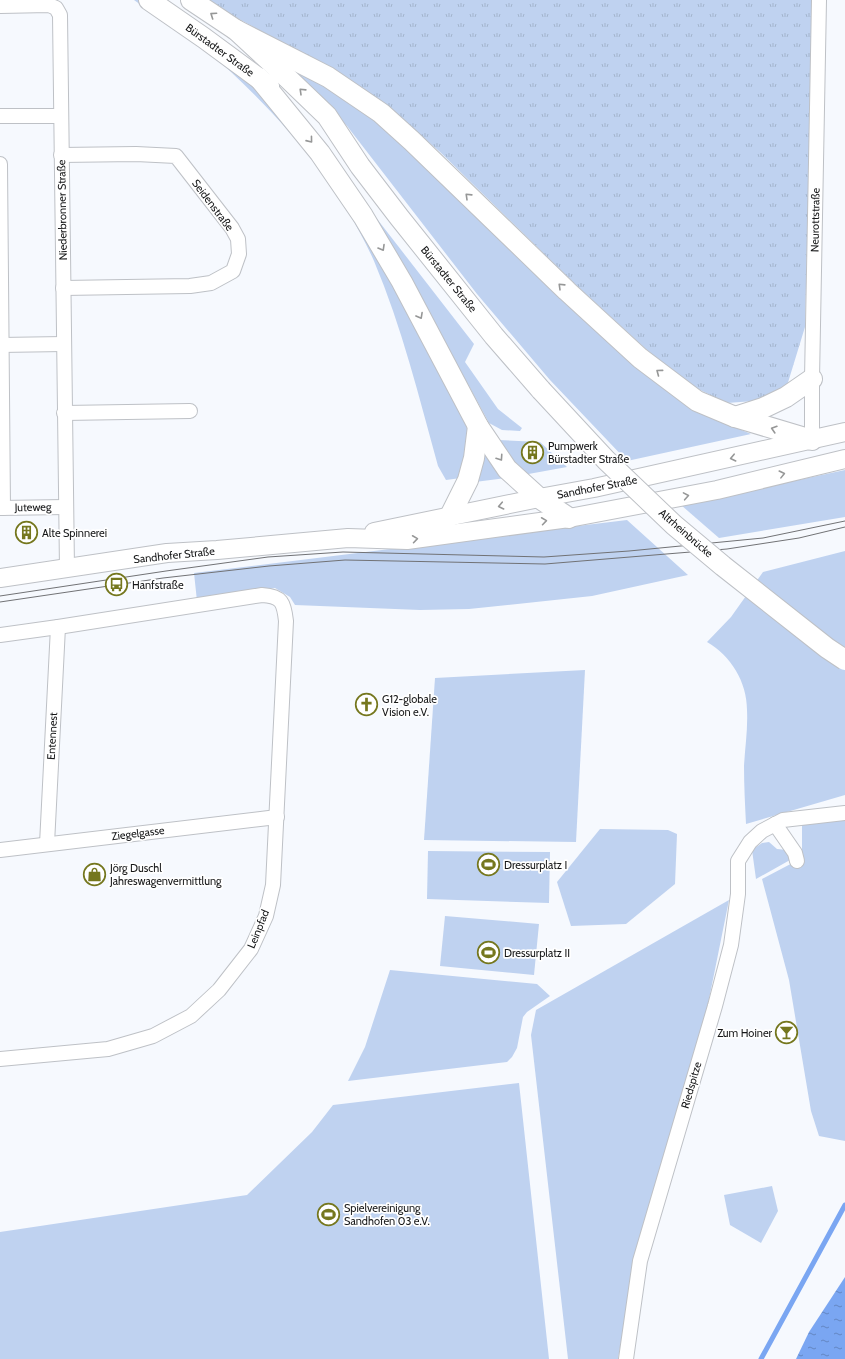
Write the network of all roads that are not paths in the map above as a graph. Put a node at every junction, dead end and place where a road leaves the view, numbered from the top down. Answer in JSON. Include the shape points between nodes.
{"nodes":[{"id":1,"x":149,"y":0,"type":"edge"},
{"id":2,"x":191,"y":0,"type":"edge"},
{"id":3,"x":819,"y":0,"type":"edge"},
{"id":4,"x":0,"y":6,"type":"edge"},
{"id":5,"x":236,"y":30,"type":"junction"},
{"id":6,"x":259,"y":78,"type":"junction"},
{"id":7,"x":0,"y":116,"type":"edge"},
{"id":8,"x":61,"y":116,"type":"junction"},
{"id":9,"x":61,"y":155,"type":"junction"},
{"id":10,"x":0,"y":164,"type":"edge"},
{"id":11,"x":360,"y":166,"type":"junction"},
{"id":12,"x":63,"y":288,"type":"junction"},
{"id":13,"x":1,"y":344,"type":"edge"},
{"id":14,"x":64,"y":344,"type":"junction"},
{"id":15,"x":812,"y":379,"type":"junction"},
{"id":16,"x":541,"y":390,"type":"joint"},
{"id":17,"x":190,"y":411,"type":"dead end"},
{"id":18,"x":64,"y":413,"type":"junction"},
{"id":19,"x":735,"y":417,"type":"junction"},
{"id":20,"x":478,"y":426,"type":"junction"},
{"id":21,"x":845,"y":432,"type":"edge"},
{"id":22,"x":812,"y":440,"type":"junction"},
{"id":23,"x":845,"y":459,"type":"edge"},
{"id":24,"x":818,"y":466,"type":"junction"},
{"id":25,"x":539,"y":498,"type":"junction"},
{"id":26,"x":66,"y":507,"type":"junction"},
{"id":27,"x":2,"y":508,"type":"edge"},
{"id":28,"x":450,"y":516,"type":"junction"},
{"id":29,"x":569,"y":518,"type":"junction"},
{"id":30,"x":348,"y":538,"type":"junction"},
{"id":31,"x":66,"y":569,"type":"junction"},
{"id":32,"x":0,"y":578,"type":"edge"},
{"id":33,"x":58,"y":627,"type":"junction"},
{"id":34,"x":0,"y":635,"type":"edge"},
{"id":35,"x":845,"y":660,"type":"edge"},
{"id":36,"x":845,"y":813,"type":"edge"},
{"id":37,"x":276,"y":817,"type":"junction"},
{"id":38,"x":775,"y":824,"type":"junction"},
{"id":39,"x":47,"y":844,"type":"junction"},
{"id":40,"x":0,"y":850,"type":"edge"},
{"id":41,"x":797,"y":861,"type":"dead end"},
{"id":42,"x":0,"y":1059,"type":"edge"},
{"id":43,"x":626,"y":1359,"type":"edge"}],
"edges":[{"from":1,"to":6,"type":"main road","name":"Bürstadter Straße"},
{"from":5,"to":2,"type":"main road","name":"Bürstadter Straße","one_way":true},
{"from":3,"to":15,"type":"street","name":"Neurottstraße"},
{"from":4,"to":8,"type":"street","name":"Niederbronner Straße","via":[[49,5],[56,8],[60,15]]},
{"from":11,"to":5,"type":"main road","name":"Bürstadter Straße","one_way":true,"via":[[327,116]]},
{"from":19,"to":5,"type":"main road","one_way":true,"via":[[697,401],[640,358],[381,113],[328,77]]},
{"from":6,"to":11,"type":"main road","name":"Bürstadter Straße"},
{"from":6,"to":20,"type":"main road","one_way":true,"via":[[320,153],[363,216],[402,282]]},
{"from":7,"to":8,"type":"street"},
{"from":8,"to":9,"type":"street","name":"Niederbronner Straße"},
{"from":9,"to":12,"type":"street","name":"Niederbronner Straße"},
{"from":9,"to":12,"type":"street","name":"Seidenstraße","via":[[176,156],[232,228],[238,239],[239,254],[233,271],[211,283],[190,286]]},
{"from":10,"to":13,"type":"street"},
{"from":11,"to":16,"type":"main road","name":"Bürstadter Straße","via":[[485,324]]},
{"from":12,"to":14,"type":"street","name":"Niederbronner Straße"},
{"from":13,"to":14,"type":"street"},
{"from":13,"to":27,"type":"street"},
{"from":14,"to":18,"type":"street","name":"Niederbronner Straße"},
{"from":15,"to":19,"type":"main road","via":[[786,397]]},
{"from":15,"to":22,"type":"street","name":"Neurottstraße"},
{"from":16,"to":35,"type":"main road","name":"Altrheinbrücke","bridge":true,"via":[[606,460],[674,525]]},
{"from":17,"to":18,"type":"street"},
{"from":18,"to":26,"type":"street","name":"Niederbronner Straße"},
{"from":22,"to":19,"type":"main road","one_way":true},
{"from":20,"to":25,"type":"main road","one_way":true,"via":[[507,469]]},
{"from":20,"to":28,"type":"main road","via":[[468,480]]},
{"from":21,"to":22,"type":"street","name":"Sandhofer Straße"},
{"from":22,"to":24,"type":"street"},
{"from":22,"to":25,"type":"street","name":"Sandhofer Straße","one_way":true},
{"from":23,"to":24,"type":"street","name":"Sandhofer Straße"},
{"from":29,"to":24,"type":"street","name":"Sandhofer Straße","one_way":true,"via":[[717,490]]},
{"from":25,"to":28,"type":"street","name":"Sandhofer Straße","one_way":true},
{"from":25,"to":29,"type":"main road"},
{"from":26,"to":27,"type":"street","name":"Juteweg"},
{"from":26,"to":31,"type":"street","name":"Niederbronner Straße"},
{"from":28,"to":30,"type":"street","name":"Sandhofer Straße"},
{"from":30,"to":29,"type":"street","name":"Sandhofer Straße","one_way":true,"via":[[407,540]]},
{"from":30,"to":31,"type":"street","name":"Sandhofer Straße","via":[[167,553]]},
{"from":31,"to":32,"type":"street","name":"Sandhofer Straße"},
{"from":33,"to":34,"type":"street"},
{"from":33,"to":37,"type":"street","name":"Leinpfad","via":[[262,595],[271,595],[280,600],[285,608],[286,622]]},
{"from":33,"to":39,"type":"street","name":"Entennest"},
{"from":36,"to":38,"type":"street","name":"Riedspitze","via":[[783,820]]},
{"from":37,"to":39,"type":"street","name":"Ziegelgasse"},
{"from":37,"to":42,"type":"street","name":"Leinpfad","via":[[273,885],[266,916],[251,949],[219,990],[191,1016],[153,1036],[108,1049]]},
{"from":38,"to":41,"type":"street","via":[[795,853]]},
{"from":38,"to":43,"type":"street","name":"Riedspitze","via":[[750,842],[738,860],[738,894],[731,945],[640,1261]]},
{"from":39,"to":40,"type":"street","name":"Ziegelgasse"}]}
